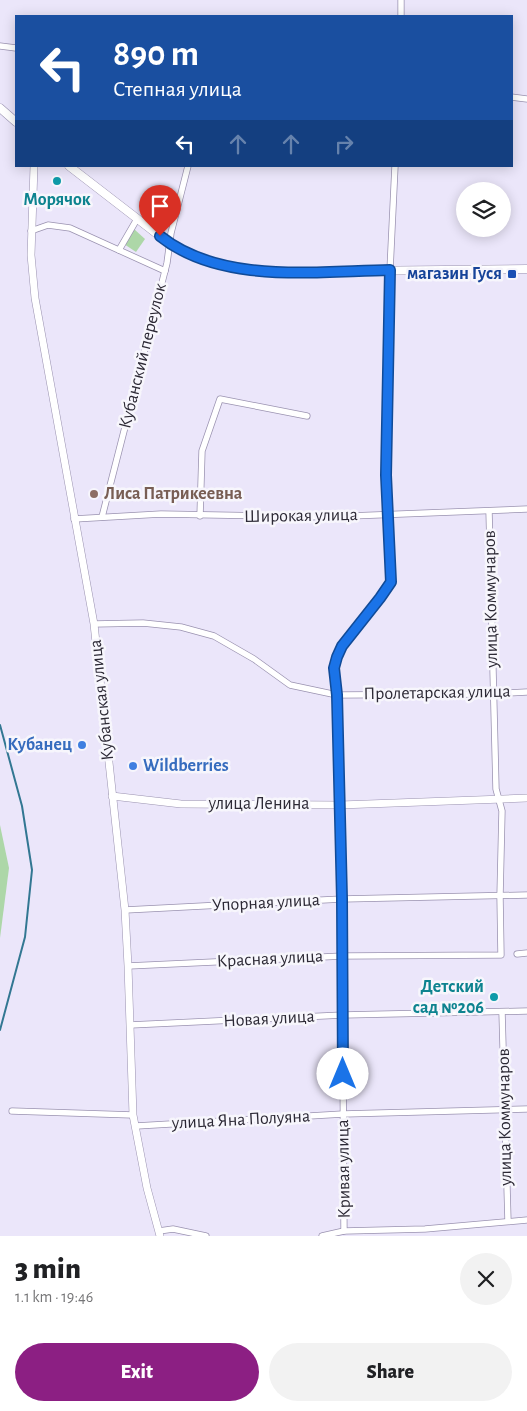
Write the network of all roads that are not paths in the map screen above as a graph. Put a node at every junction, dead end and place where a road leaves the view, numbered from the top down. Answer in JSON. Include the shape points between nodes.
{"nodes":[{"id":1,"x":401,"y":0,"type":"edge"},
{"id":2,"x":401,"y":15,"type":"edge"},
{"id":3,"x":0,"y":46,"type":"edge"},
{"id":4,"x":15,"y":48,"type":"edge"},
{"id":5,"x":513,"y":97,"type":"edge"},
{"id":6,"x":527,"y":99,"type":"edge"},
{"id":7,"x":0,"y":108,"type":"edge"},
{"id":8,"x":15,"y":121,"type":"edge"},
{"id":9,"x":34,"y":167,"type":"edge"},
{"id":10,"x":70,"y":167,"type":"edge"},
{"id":11,"x":188,"y":167,"type":"edge"},
{"id":12,"x":395,"y":167,"type":"edge"},
{"id":13,"x":137,"y":219,"type":"junction"},
{"id":14,"x":31,"y":231,"type":"junction"},
{"id":15,"x":170,"y":244,"type":"junction"},
{"id":16,"x":119,"y":250,"type":"junction"},
{"id":17,"x":527,"y":269,"type":"edge"},
{"id":18,"x":390,"y":270,"type":"junction"},
{"id":19,"x":165,"y":271,"type":"junction"},
{"id":20,"x":307,"y":416,"type":"dead end"},
{"id":21,"x":527,"y":509,"type":"edge"},
{"id":22,"x":489,"y":511,"type":"junction"},
{"id":23,"x":388,"y":514,"type":"junction"},
{"id":24,"x":200,"y":516,"type":"junction"},
{"id":25,"x":102,"y":517,"type":"junction"},
{"id":26,"x":74,"y":519,"type":"junction"},
{"id":27,"x":94,"y":624,"type":"junction"},
{"id":28,"x":527,"y":692,"type":"edge"},
{"id":29,"x":492,"y":694,"type":"junction"},
{"id":30,"x":337,"y":695,"type":"junction"},
{"id":31,"x":112,"y":796,"type":"junction"},
{"id":32,"x":499,"y":798,"type":"junction"},
{"id":33,"x":527,"y":798,"type":"edge"},
{"id":34,"x":340,"y":805,"type":"junction"},
{"id":35,"x":527,"y":895,"type":"edge"},
{"id":36,"x":500,"y":896,"type":"junction"},
{"id":37,"x":342,"y":899,"type":"junction"},
{"id":38,"x":124,"y":910,"type":"junction"},
{"id":39,"x":527,"y":953,"type":"edge"},
{"id":40,"x":517,"y":954,"type":"dead end"},
{"id":41,"x":501,"y":955,"type":"joint"},
{"id":42,"x":343,"y":956,"type":"junction"},
{"id":43,"x":128,"y":966,"type":"junction"},
{"id":44,"x":527,"y":1011,"type":"edge"},
{"id":45,"x":502,"y":1012,"type":"junction"},
{"id":46,"x":343,"y":1015,"type":"junction"},
{"id":47,"x":130,"y":1025,"type":"junction"},
{"id":48,"x":527,"y":1108,"type":"edge"},
{"id":49,"x":505,"y":1109,"type":"junction"},
{"id":50,"x":12,"y":1111,"type":"dead end"},
{"id":51,"x":343,"y":1114,"type":"junction"},
{"id":52,"x":133,"y":1115,"type":"junction"},
{"id":53,"x":136,"y":1126,"type":"junction"},
{"id":54,"x":527,"y":1220,"type":"edge"},
{"id":55,"x":508,"y":1221,"type":"junction"},
{"id":56,"x":344,"y":1231,"type":"junction"},
{"id":57,"x":160,"y":1233,"type":"edge"},
{"id":58,"x":206,"y":1236,"type":"edge"},
{"id":59,"x":322,"y":1236,"type":"edge"}],
"edges":[{"from":1,"to":2,"type":"street"},
{"from":3,"to":4,"type":"street"},
{"from":5,"to":6,"type":"street"},
{"from":7,"to":8,"type":"main road"},
{"from":9,"to":14,"type":"street","name":"Кубанская улица"},
{"from":10,"to":13,"type":"main road"},
{"from":11,"to":15,"type":"street","name":"Кубанский переулок"},
{"from":12,"to":18,"type":"street","name":"Кривая улица"},
{"from":13,"to":15,"type":"main road"},
{"from":13,"to":16,"type":"street"},
{"from":14,"to":16,"type":"street","via":[[48,225],[70,228]]},
{"from":14,"to":26,"type":"street","name":"Кубанская улица","via":[[35,298]]},
{"from":15,"to":18,"type":"main road","via":[[199,258],[265,272]]},
{"from":15,"to":19,"type":"street","name":"Кубанский переулок"},
{"from":16,"to":19,"type":"street"},
{"from":17,"to":18,"type":"main road"},
{"from":18,"to":23,"type":"street","name":"Кривая улица"},
{"from":19,"to":25,"type":"street","name":"Кубанский переулок"},
{"from":20,"to":24,"type":"street","via":[[220,399],[202,451]]},
{"from":21,"to":22,"type":"street","name":"Широкая улица"},
{"from":22,"to":23,"type":"street","name":"Широкая улица"},
{"from":22,"to":29,"type":"street","name":"улица Коммунаров"},
{"from":23,"to":24,"type":"street","name":"Широкая улица"},
{"from":23,"to":30,"type":"street","name":"Кривая улица","via":[[391,582],[342,646],[334,668]]},
{"from":24,"to":25,"type":"street","name":"Широкая улица"},
{"from":25,"to":26,"type":"street","name":"Широкая улица"},
{"from":26,"to":27,"type":"street","name":"Кубанская улица"},
{"from":27,"to":30,"type":"street","name":"Пролетарская улица","via":[[143,623],[181,627],[214,636],[290,684]]},
{"from":27,"to":31,"type":"street","name":"Кубанская улица"},
{"from":28,"to":29,"type":"street","name":"Пролетарская улица"},
{"from":29,"to":30,"type":"street","name":"Пролетарская улица"},
{"from":29,"to":32,"type":"street","name":"улица Коммунаров"},
{"from":30,"to":34,"type":"street","name":"Кривая улица"},
{"from":31,"to":34,"type":"street","name":"улица Ленина","via":[[181,804]]},
{"from":31,"to":38,"type":"street","name":"Кубанская улица"},
{"from":32,"to":33,"type":"street","name":"улица Ленина"},
{"from":32,"to":34,"type":"street","name":"улица Ленина"},
{"from":32,"to":36,"type":"street","name":"улица Коммунаров","via":[[502,811]]},
{"from":34,"to":37,"type":"street","name":"Кривая улица"},
{"from":35,"to":36,"type":"street","name":"Упорная улица"},
{"from":36,"to":37,"type":"street","name":"Упорная улица"},
{"from":36,"to":41,"type":"street","name":"улица Коммунаров"},
{"from":37,"to":38,"type":"street","name":"Упорная улица"},
{"from":37,"to":42,"type":"street","name":"Кривая улица"},
{"from":38,"to":43,"type":"street","name":"Кубанская улица"},
{"from":39,"to":40,"type":"street"},
{"from":41,"to":42,"type":"street","name":"Красная улица"},
{"from":42,"to":43,"type":"street","name":"Красная улица"},
{"from":42,"to":46,"type":"street","name":"Кривая улица"},
{"from":43,"to":47,"type":"street","name":"Кубанская улица"},
{"from":44,"to":45,"type":"street","name":"Новая улица"},
{"from":45,"to":46,"type":"street","name":"Новая улица"},
{"from":45,"to":49,"type":"street","name":"улица Коммунаров"},
{"from":46,"to":47,"type":"street","name":"Новая улица"},
{"from":46,"to":51,"type":"street","name":"Кривая улица"},
{"from":47,"to":52,"type":"street","name":"Кубанская улица"},
{"from":48,"to":49,"type":"street","name":"улица Яна Полуяна"},
{"from":49,"to":51,"type":"street","name":"улица Яна Полуяна"},
{"from":49,"to":55,"type":"street","name":"улица Коммунаров"},
{"from":50,"to":52,"type":"street"},
{"from":51,"to":53,"type":"street","name":"улица Яна Полуяна"},
{"from":51,"to":56,"type":"street","name":"Кривая улица"},
{"from":52,"to":53,"type":"street","name":"Кубанская улица"},
{"from":53,"to":57,"type":"street","name":"Кубанская улица","via":[[147,1188]]},
{"from":54,"to":55,"type":"street"},
{"from":55,"to":56,"type":"street","via":[[425,1229]]},
{"from":56,"to":59,"type":"street"},
{"from":57,"to":58,"type":"street","via":[[172,1229]]}]}
